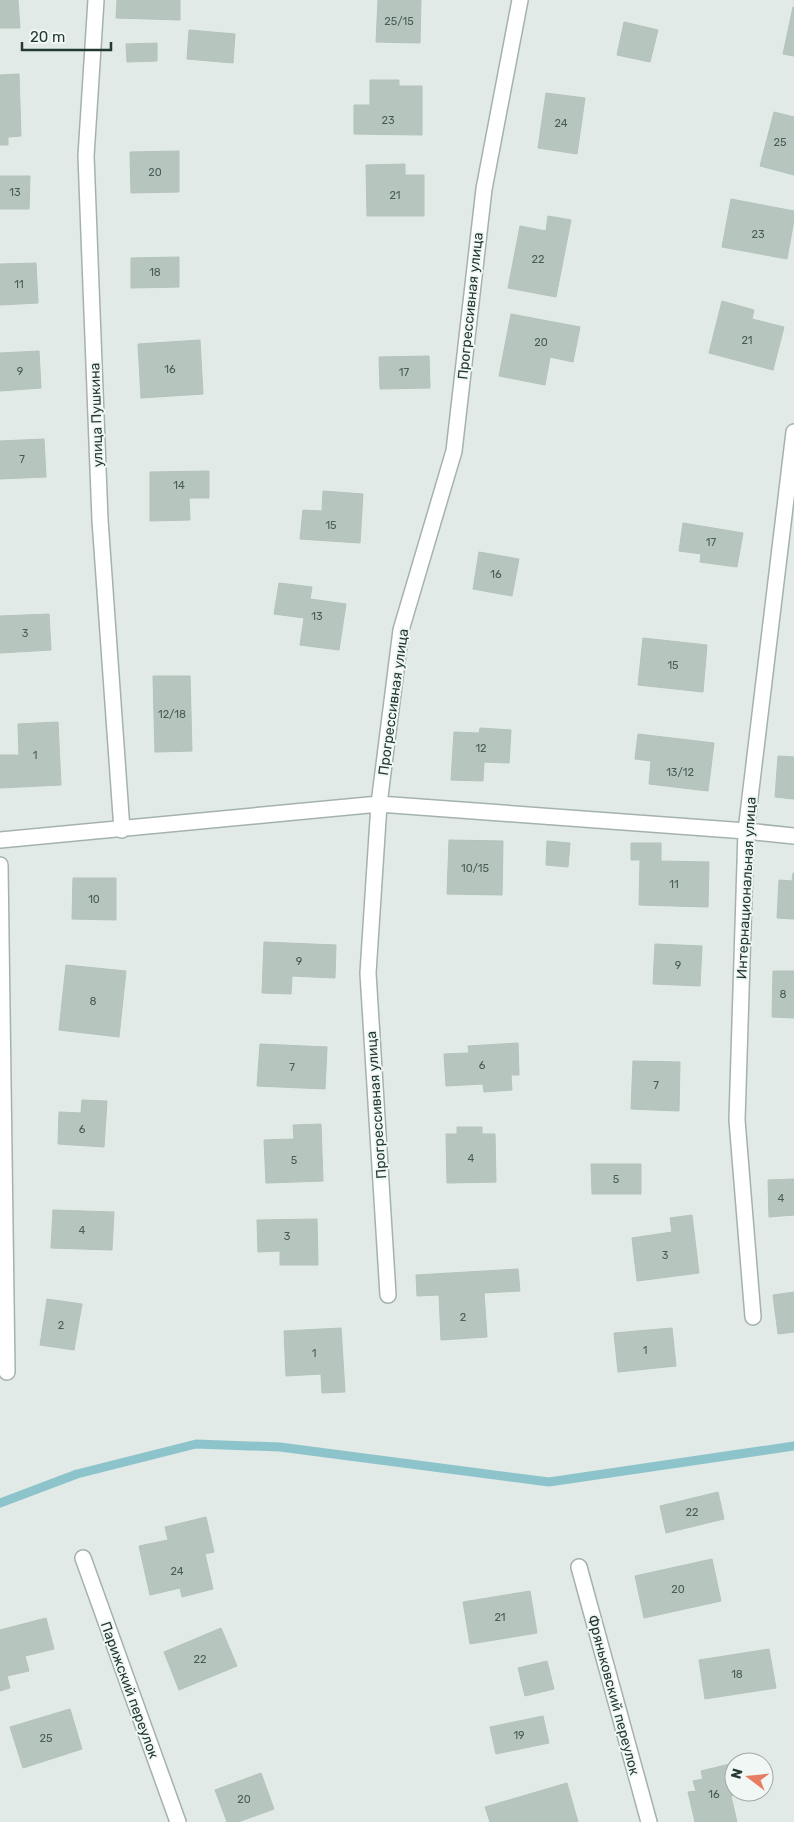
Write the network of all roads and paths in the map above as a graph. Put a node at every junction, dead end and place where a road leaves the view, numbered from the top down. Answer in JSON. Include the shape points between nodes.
{"nodes":[{"id":1,"x":96,"y":0,"type":"edge"},
{"id":2,"x":520,"y":0,"type":"edge"},
{"id":3,"x":794,"y":432,"type":"edge"},
{"id":4,"x":379,"y":804,"type":"junction"},
{"id":5,"x":122,"y":830,"type":"junction"},
{"id":6,"x":746,"y":831,"type":"junction"},
{"id":7,"x":794,"y":836,"type":"edge"},
{"id":8,"x":0,"y":840,"type":"edge"},
{"id":9,"x":0,"y":866,"type":"edge"},
{"id":10,"x":388,"y":1295,"type":"dead end"},
{"id":11,"x":753,"y":1317,"type":"dead end"},
{"id":12,"x":7,"y":1372,"type":"dead end"},
{"id":13,"x":83,"y":1558,"type":"dead end"},
{"id":14,"x":579,"y":1567,"type":"dead end"},
{"id":15,"x":178,"y":1822,"type":"edge"},
{"id":16,"x":649,"y":1822,"type":"edge"}],
"edges":[{"from":1,"to":5,"type":"street","name":"улица Пушкина","via":[[86,156],[100,520]]},
{"from":2,"to":4,"type":"street","name":"Прогрессивная улица","via":[[484,189],[454,451],[401,630]]},
{"from":3,"to":6,"type":"street","name":"Интернациональная улица"},
{"from":4,"to":5,"type":"street"},
{"from":4,"to":6,"type":"street"},
{"from":4,"to":10,"type":"street","name":"Прогрессивная улица","via":[[368,973]]},
{"from":5,"to":8,"type":"street"},
{"from":6,"to":7,"type":"street"},
{"from":6,"to":11,"type":"street","name":"Интернациональная улица","via":[[737,1120]]},
{"from":9,"to":12,"type":"street"},
{"from":13,"to":15,"type":"street","name":"Парижский переулок"},
{"from":14,"to":16,"type":"street","name":"Фряньковский переулок"}]}
